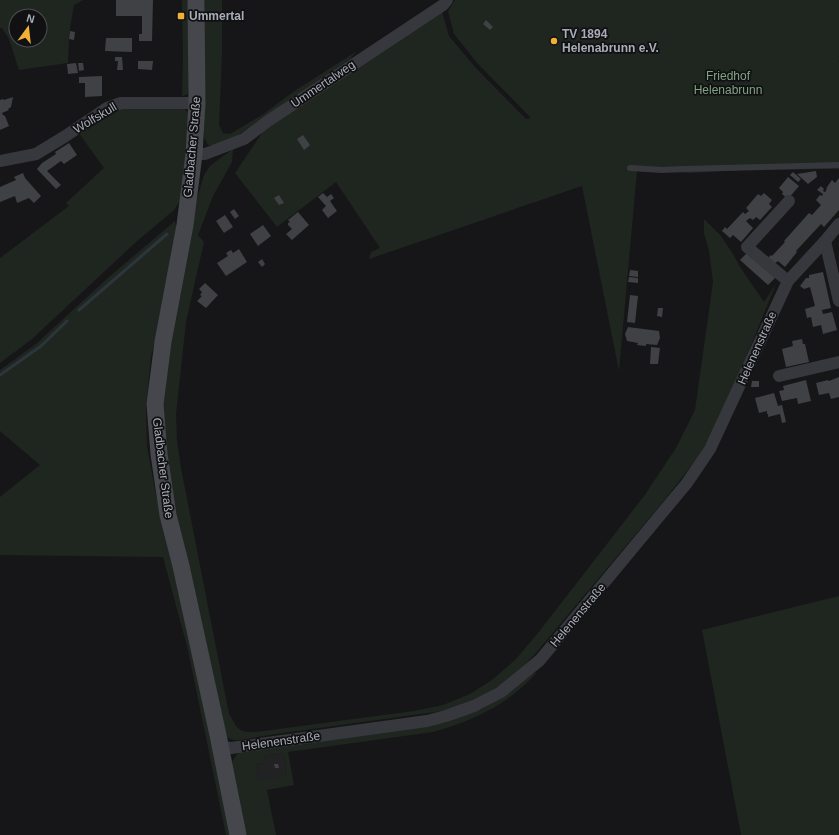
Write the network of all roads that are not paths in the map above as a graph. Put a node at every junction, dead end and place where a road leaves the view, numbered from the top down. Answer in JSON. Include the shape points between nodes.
{"nodes":[{"id":1,"x":196,"y":0,"type":"edge"},
{"id":2,"x":447,"y":0,"type":"edge"},
{"id":3,"x":197,"y":103,"type":"junction"},
{"id":4,"x":194,"y":154,"type":"junction"},
{"id":5,"x":0,"y":161,"type":"edge"},
{"id":6,"x":839,"y":165,"type":"edge"},
{"id":7,"x":630,"y":168,"type":"dead end"},
{"id":8,"x":789,"y":201,"type":"dead end"},
{"id":9,"x":839,"y":224,"type":"edge"},
{"id":10,"x":825,"y":241,"type":"junction"},
{"id":11,"x":788,"y":281,"type":"junction"},
{"id":12,"x":839,"y":301,"type":"edge"},
{"id":13,"x":839,"y":362,"type":"edge"},
{"id":14,"x":779,"y":376,"type":"dead end"},
{"id":15,"x":220,"y":747,"type":"junction"},
{"id":16,"x":238,"y":835,"type":"edge"}],
"edges":[{"from":1,"to":3,"type":"main road","name":"Gladbacher Straße"},
{"from":2,"to":4,"type":"street","name":"Ummertalweg","via":[[244,139],[205,154]]},
{"from":3,"to":4,"type":"main road","name":"Gladbacher Straße"},
{"from":3,"to":5,"type":"street","name":"Wolfskull","via":[[121,103],[107,108],[36,154]]},
{"from":4,"to":15,"type":"main road","name":"Gladbacher Straße","via":[[185,225],[163,342],[155,404],[168,515]]},
{"from":6,"to":7,"type":"lane","via":[[683,170]]},
{"from":8,"to":11,"type":"street","via":[[747,247]]},
{"from":9,"to":10,"type":"street","name":"Helenenstraße"},
{"from":10,"to":11,"type":"street","name":"Helenenstraße"},
{"from":10,"to":12,"type":"street"},
{"from":11,"to":15,"type":"street","name":"Helenenstraße","via":[[710,449],[687,483],[540,660],[501,692],[474,706],[427,721],[231,748]]},
{"from":13,"to":14,"type":"street"},
{"from":15,"to":16,"type":"main road","name":"Gladbacher Straße"}]}
